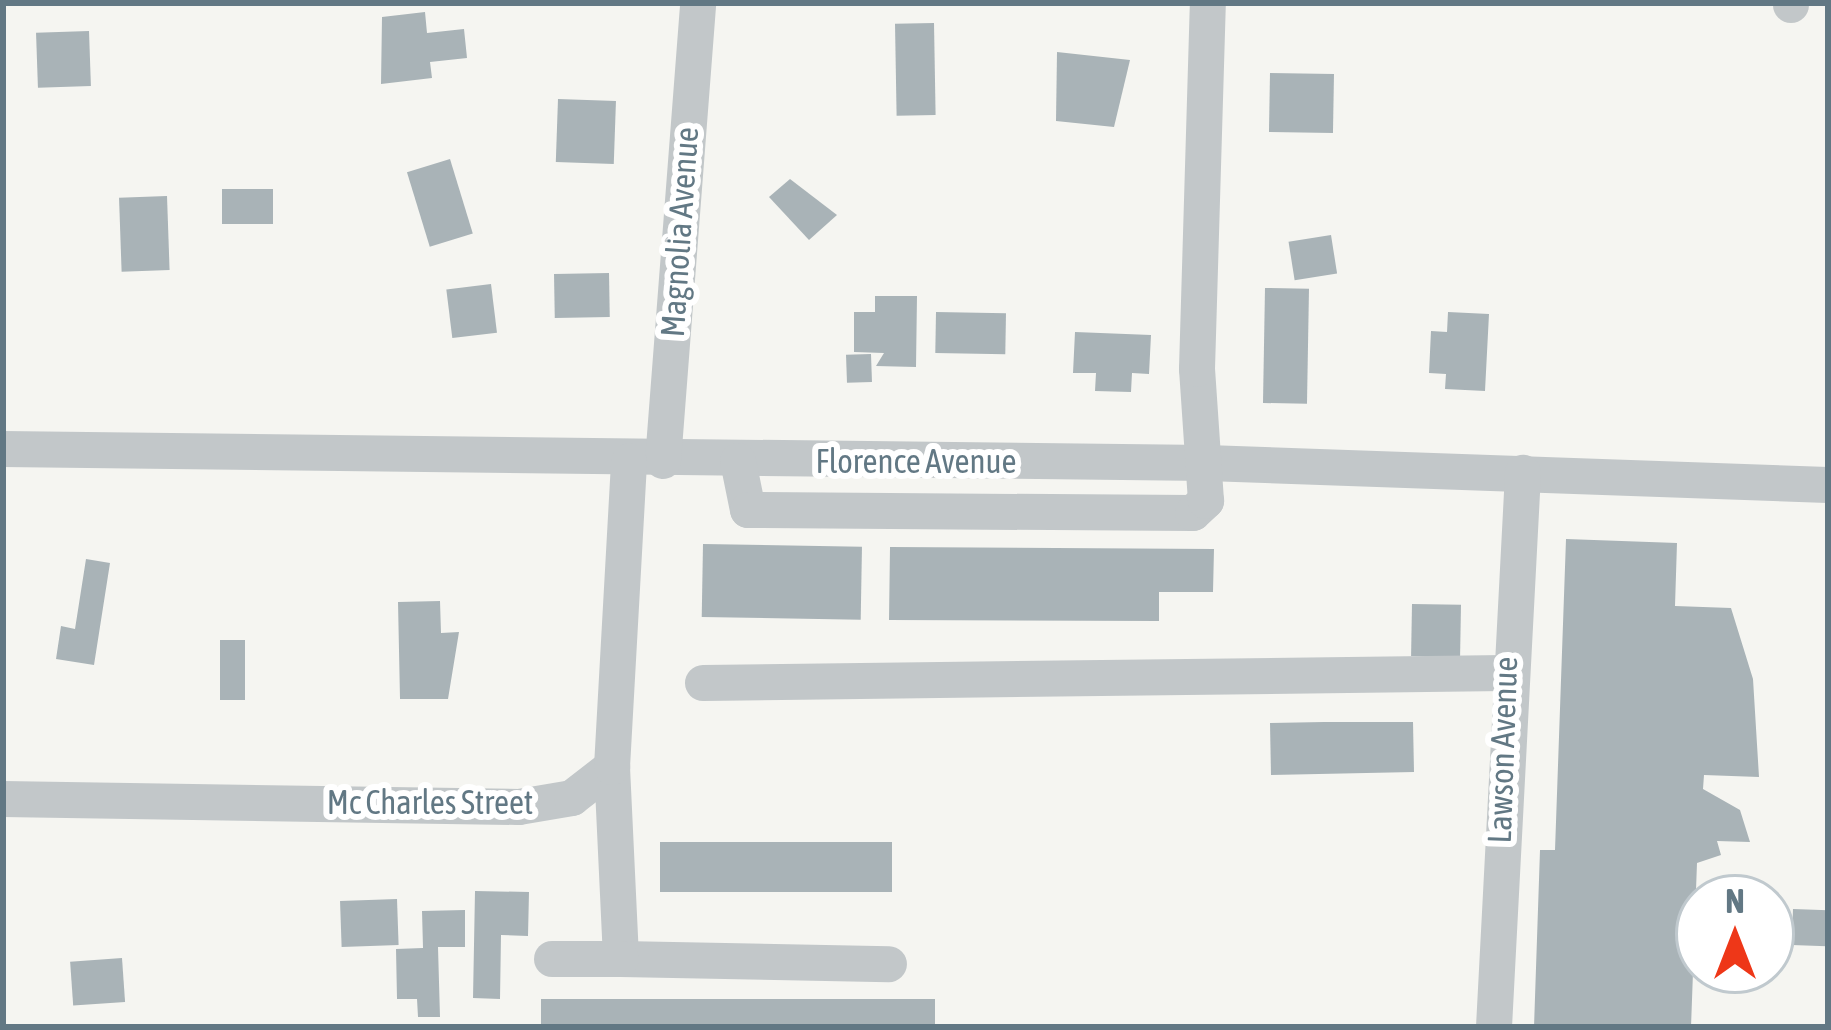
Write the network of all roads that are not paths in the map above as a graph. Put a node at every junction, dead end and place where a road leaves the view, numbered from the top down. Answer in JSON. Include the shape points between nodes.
{"nodes":[{"id":1,"x":698,"y":3,"type":"edge"},
{"id":2,"x":1208,"y":3,"type":"edge"},
{"id":3,"x":3,"y":449,"type":"edge"},
{"id":4,"x":646,"y":461,"type":"junction"},
{"id":5,"x":738,"y":461,"type":"junction"},
{"id":6,"x":922,"y":462,"type":"junction"},
{"id":7,"x":1112,"y":462,"type":"junction"},
{"id":8,"x":1207,"y":463,"type":"junction"},
{"id":9,"x":1523,"y":473,"type":"junction"},
{"id":10,"x":1828,"y":485,"type":"edge"},
{"id":11,"x":922,"y":511,"type":"junction"},
{"id":12,"x":1112,"y":511,"type":"junction"},
{"id":13,"x":1505,"y":673,"type":"junction"},
{"id":14,"x":704,"y":683,"type":"dead end"},
{"id":15,"x":612,"y":767,"type":"junction"},
{"id":16,"x":3,"y":799,"type":"edge"},
{"id":17,"x":552,"y":959,"type":"dead end"},
{"id":18,"x":621,"y":959,"type":"junction"},
{"id":19,"x":889,"y":964,"type":"dead end"},
{"id":20,"x":1494,"y":1027,"type":"edge"}],
"edges":[{"from":1,"to":4,"type":"street","name":"Magnolia Avenue"},
{"from":2,"to":8,"type":"street","via":[[1197,369]]},
{"from":3,"to":4,"type":"street","name":"Florence Avenue"},
{"from":4,"to":5,"type":"street","name":"Florence Avenue"},
{"from":4,"to":15,"type":"street"},
{"from":5,"to":6,"type":"street","name":"Florence Avenue"},
{"from":5,"to":11,"type":"street","via":[[748,509]]},
{"from":6,"to":7,"type":"street","name":"Florence Avenue"},
{"from":6,"to":11,"type":"street"},
{"from":7,"to":8,"type":"street","name":"Florence Avenue"},
{"from":7,"to":12,"type":"street"},
{"from":8,"to":9,"type":"street","name":"Florence Avenue"},
{"from":8,"to":12,"type":"street","via":[[1207,501],[1193,513]]},
{"from":9,"to":10,"type":"street","name":"Florence Avenue"},
{"from":9,"to":13,"type":"street","name":"Lawson Avenue"},
{"from":11,"to":12,"type":"street"},
{"from":13,"to":14,"type":"street"},
{"from":13,"to":20,"type":"street","name":"Lawson Avenue"},
{"from":15,"to":16,"type":"street","name":"Mc Charles Street","via":[[572,798],[518,807]]},
{"from":15,"to":18,"type":"street"},
{"from":17,"to":18,"type":"street"},
{"from":18,"to":19,"type":"street"}]}
